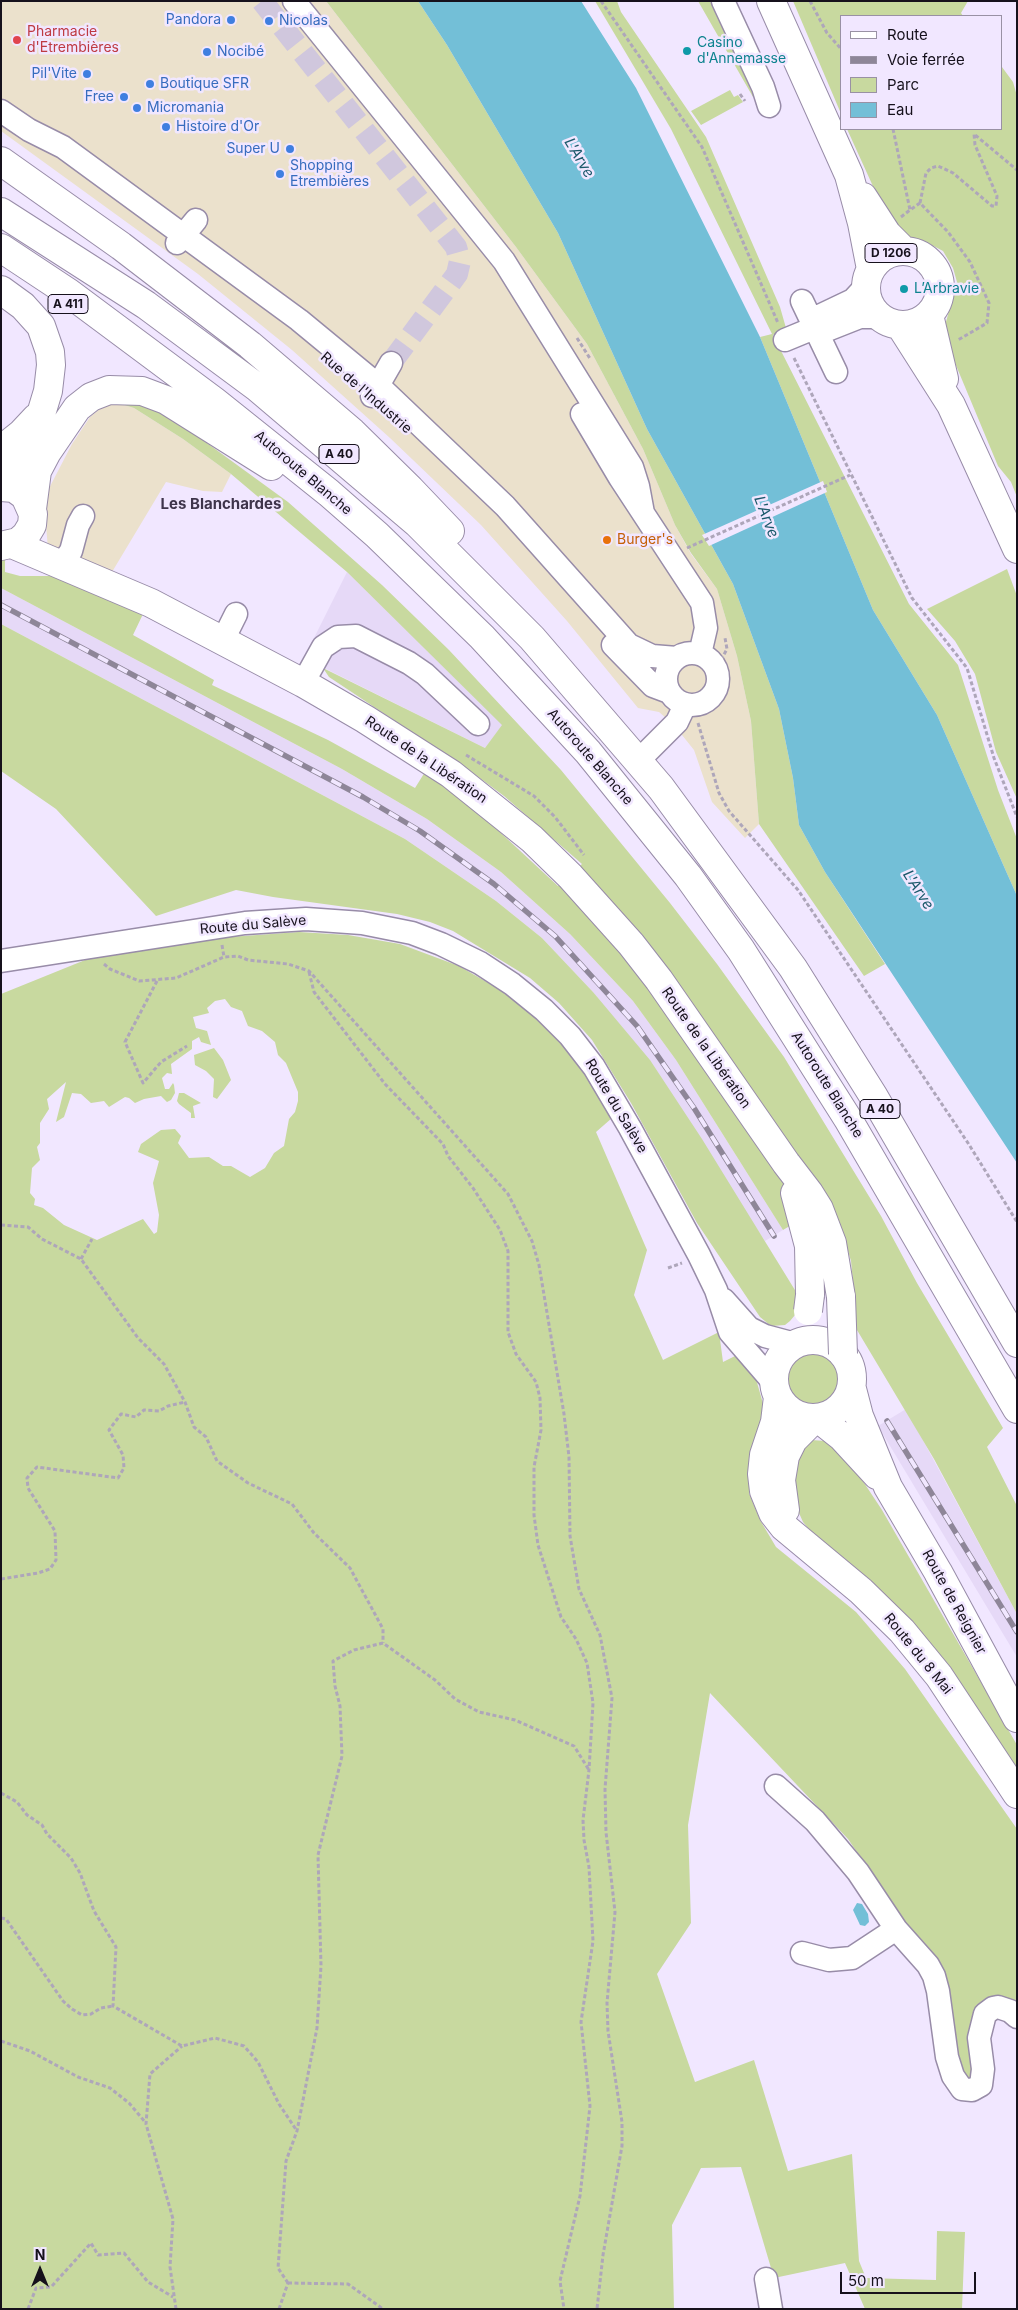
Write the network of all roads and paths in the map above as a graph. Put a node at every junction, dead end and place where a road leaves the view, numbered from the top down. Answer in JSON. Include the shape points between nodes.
{"nodes":[{"id":1,"x":294,"y":1,"type":"edge"},
{"id":2,"x":601,"y":1,"type":"edge"},
{"id":3,"x":723,"y":1,"type":"edge"},
{"id":4,"x":771,"y":1,"type":"edge"},
{"id":5,"x":810,"y":1,"type":"edge"},
{"id":6,"x":840,"y":48,"type":"edge"},
{"id":7,"x":740,"y":94,"type":"dead end"},
{"id":8,"x":745,"y":101,"type":"dead end"},
{"id":9,"x":769,"y":106,"type":"dead end"},
{"id":10,"x":1,"y":111,"type":"edge"},
{"id":11,"x":893,"y":130,"type":"edge"},
{"id":12,"x":1,"y":161,"type":"edge"},
{"id":13,"x":1017,"y":170,"type":"edge"},
{"id":14,"x":849,"y":175,"type":"junction"},
{"id":15,"x":920,"y":203,"type":"junction"},
{"id":16,"x":1,"y":212,"type":"edge"},
{"id":17,"x":1,"y":248,"type":"edge"},
{"id":18,"x":904,"y":251,"type":"junction"},
{"id":19,"x":1,"y":265,"type":"edge"},
{"id":20,"x":868,"y":278,"type":"junction"},
{"id":21,"x":1,"y":290,"type":"edge"},
{"id":22,"x":929,"y":316,"type":"junction"},
{"id":23,"x":811,"y":321,"type":"junction"},
{"id":24,"x":889,"y":321,"type":"junction"},
{"id":25,"x":785,"y":340,"type":"junction"},
{"id":26,"x":134,"y":342,"type":"junction"},
{"id":27,"x":936,"y":347,"type":"junction"},
{"id":28,"x":395,"y":366,"type":"tunnel mouth"},
{"id":29,"x":836,"y":372,"type":"dead end"},
{"id":30,"x":562,"y":378,"type":"dead end"},
{"id":31,"x":376,"y":391,"type":"junction"},
{"id":32,"x":951,"y":405,"type":"junction"},
{"id":33,"x":40,"y":414,"type":"junction"},
{"id":34,"x":1,"y":450,"type":"edge"},
{"id":35,"x":850,"y":475,"type":"junction"},
{"id":36,"x":1,"y":486,"type":"edge"},
{"id":37,"x":32,"y":511,"type":"junction"},
{"id":38,"x":643,"y":513,"type":"junction"},
{"id":39,"x":83,"y":516,"type":"dead end"},
{"id":40,"x":377,"y":535,"type":"junction"},
{"id":41,"x":7,"y":545,"type":"edge"},
{"id":42,"x":689,"y":548,"type":"dead end"},
{"id":43,"x":1017,"y":549,"type":"edge"},
{"id":44,"x":72,"y":565,"type":"junction"},
{"id":45,"x":236,"y":614,"type":"dead end"},
{"id":46,"x":223,"y":640,"type":"junction"},
{"id":47,"x":700,"y":654,"type":"junction"},
{"id":48,"x":677,"y":658,"type":"junction"},
{"id":49,"x":303,"y":683,"type":"junction"},
{"id":50,"x":682,"y":701,"type":"junction"},
{"id":51,"x":478,"y":724,"type":"dead end"},
{"id":52,"x":632,"y":752,"type":"junction"},
{"id":53,"x":1017,"y":818,"type":"edge"},
{"id":54,"x":94,"y":945,"type":"junction"},
{"id":55,"x":1,"y":961,"type":"edge"},
{"id":56,"x":309,"y":971,"type":"junction"},
{"id":57,"x":157,"y":981,"type":"junction"},
{"id":58,"x":187,"y":1046,"type":"dead end"},
{"id":59,"x":786,"y":1164,"type":"junction"},
{"id":60,"x":1017,"y":1222,"type":"edge"},
{"id":61,"x":1,"y":1225,"type":"edge"},
{"id":62,"x":92,"y":1240,"type":"dead end"},
{"id":63,"x":81,"y":1259,"type":"junction"},
{"id":64,"x":684,"y":1262,"type":"dead end"},
{"id":65,"x":668,"y":1268,"type":"dead end"},
{"id":66,"x":716,"y":1290,"type":"junction"},
{"id":67,"x":1017,"y":1343,"type":"edge"},
{"id":68,"x":796,"y":1344,"type":"junction"},
{"id":69,"x":835,"y":1348,"type":"junction"},
{"id":70,"x":852,"y":1387,"type":"junction"},
{"id":71,"x":776,"y":1390,"type":"junction"},
{"id":72,"x":184,"y":1402,"type":"junction"},
{"id":73,"x":1017,"y":1409,"type":"edge"},
{"id":74,"x":816,"y":1418,"type":"junction"},
{"id":75,"x":888,"y":1486,"type":"junction"},
{"id":76,"x":794,"y":1535,"type":"junction"},
{"id":77,"x":1,"y":1579,"type":"edge"},
{"id":78,"x":383,"y":1643,"type":"junction"},
{"id":79,"x":1017,"y":1718,"type":"edge"},
{"id":80,"x":589,"y":1770,"type":"junction"},
{"id":81,"x":776,"y":1786,"type":"dead end"},
{"id":82,"x":1,"y":1793,"type":"edge"},
{"id":83,"x":1017,"y":1794,"type":"edge"},
{"id":84,"x":1,"y":1918,"type":"edge"},
{"id":85,"x":896,"y":1929,"type":"junction"},
{"id":86,"x":802,"y":1953,"type":"dead end"},
{"id":87,"x":114,"y":2006,"type":"junction"},
{"id":88,"x":1017,"y":2017,"type":"edge"},
{"id":89,"x":1,"y":2041,"type":"edge"},
{"id":90,"x":182,"y":2046,"type":"junction"},
{"id":91,"x":146,"y":2124,"type":"junction"},
{"id":92,"x":297,"y":2131,"type":"junction"},
{"id":93,"x":766,"y":2279,"type":"dead end"},
{"id":94,"x":288,"y":2283,"type":"junction"},
{"id":95,"x":173,"y":2297,"type":"junction"},
{"id":96,"x":28,"y":2309,"type":"edge"},
{"id":97,"x":176,"y":2309,"type":"edge"},
{"id":98,"x":279,"y":2309,"type":"edge"},
{"id":99,"x":383,"y":2309,"type":"edge"},
{"id":100,"x":564,"y":2309,"type":"edge"},
{"id":101,"x":597,"y":2309,"type":"edge"},
{"id":102,"x":771,"y":2309,"type":"edge"}],
"edges":[{"from":1,"to":38,"type":"street","via":[[502,258],[632,467]]},
{"from":2,"to":25,"type":"path","via":[[702,147]]},
{"from":3,"to":9,"type":"street"},
{"from":4,"to":14,"type":"main road","number":"D 1206"},
{"from":5,"to":6,"type":"path"},
{"from":7,"to":8,"type":"path"},
{"from":10,"to":31,"type":"street","name":"Rue de l'Industrie","via":[[29,130],[64,145],[185,233],[299,320]]},
{"from":11,"to":15,"type":"path","via":[[910,210]]},
{"from":12,"to":52,"type":"main road","via":[[208,312],[352,432],[468,550]]},
{"from":13,"to":15,"type":"path","via":[[974,134],[975,145],[997,196],[996,206],[953,173],[938,166],[926,173]]},
{"from":14,"to":18,"type":"main road","number":"D 1206","via":[[887,234]]},
{"from":14,"to":20,"type":"main road","number":"D 1206","via":[[862,224]]},
{"from":15,"to":27,"type":"path","via":[[964,252],[989,303],[987,323],[961,339]]},
{"from":16,"to":52,"type":"main road","number":"A 40","via":[[87,265],[202,345],[365,476],[532,638]]},
{"from":17,"to":26,"type":"main road","name":"Autoroute Blanche","number":"A 40"},
{"from":18,"to":20,"type":"main road","number":"D 1206","via":[[885,256]]},
{"from":18,"to":22,"type":"main road","number":"D 1206","via":[[925,258],[938,275],[940,297]]},
{"from":19,"to":26,"type":"main road","number":"A 411"},
{"from":20,"to":23,"type":"street","via":[[853,300]]},
{"from":20,"to":24,"type":"main road","number":"D 1206","via":[[869,303]]},
{"from":21,"to":33,"type":"main road","via":[[33,316],[46,339],[50,352],[50,378]]},
{"from":22,"to":24,"type":"main road","via":[[915,324]]},
{"from":22,"to":27,"type":"main road","number":"D 1206"},
{"from":23,"to":24,"type":"street","via":[[860,317]]},
{"from":23,"to":25,"type":"street"},
{"from":23,"to":29,"type":"street"},
{"from":24,"to":32,"type":"main road","number":"D 1206"},
{"from":25,"to":35,"type":"path"},
{"from":26,"to":40,"type":"main road","name":"Autoroute Blanche","number":"A 40","via":[[273,446]]},
{"from":27,"to":32,"type":"main road","number":"D 1206"},
{"from":28,"to":31,"type":"street"},
{"from":30,"to":38,"type":"street","via":[[602,450]]},
{"from":31,"to":48,"type":"street","name":"Rue de l'Industrie","via":[[514,515],[629,645],[652,656]]},
{"from":31,"to":50,"type":"street","name":"Rue de l'Industrie","via":[[629,662],[653,686]]},
{"from":32,"to":43,"type":"main road","number":"D 1206"},
{"from":33,"to":34,"type":"main road"},
{"from":33,"to":36,"type":"main road","via":[[28,449]]},
{"from":35,"to":42,"type":"path"},
{"from":35,"to":53,"type":"path","via":[[912,598],[967,668],[994,758]]},
{"from":36,"to":37,"type":"main road","via":[[22,493]]},
{"from":37,"to":40,"type":"main road","name":"Route de la Libération","via":[[39,465],[77,408],[96,394],[132,389],[157,395],[182,408]]},
{"from":37,"to":41,"type":"main road","name":"Route de la Libération","via":[[30,530],[22,539]]},
{"from":37,"to":44,"type":"main road"},
{"from":38,"to":47,"type":"street","via":[[702,603],[706,628]]},
{"from":39,"to":44,"type":"street","via":[[71,551]]},
{"from":40,"to":73,"type":"main road","name":"Autoroute Blanche","number":"A 40","via":[[533,691],[588,752],[688,876],[741,950],[848,1118]]},
{"from":41,"to":44,"type":"main road","name":"Route de la Libération"},
{"from":44,"to":46,"type":"main road","name":"Route de la Libération"},
{"from":45,"to":46,"type":"street"},
{"from":46,"to":49,"type":"main road","name":"Route de la Libération"},
{"from":47,"to":48,"type":"street","name":"Rue de l'Industrie","via":[[688,653]]},
{"from":47,"to":50,"type":"street","via":[[713,663],[718,672],[718,683],[712,697],[703,703]]},
{"from":48,"to":50,"type":"street","via":[[666,674]]},
{"from":49,"to":51,"type":"street","via":[[323,647],[338,637],[356,636],[425,674]]},
{"from":49,"to":59,"type":"main road","name":"Route de la Libération","via":[[451,774],[525,834],[570,876],[659,980]]},
{"from":50,"to":52,"type":"street","via":[[677,722]]},
{"from":50,"to":60,"type":"path","via":[[729,811],[798,890],[968,1143]]},
{"from":52,"to":67,"type":"main road","number":"A 40","via":[[732,881],[825,1018]]},
{"from":54,"to":55,"type":"street","name":"Route du Salève"},
{"from":54,"to":57,"type":"path","via":[[100,960],[110,969],[139,981]]},
{"from":54,"to":66,"type":"street","name":"Route du Salève","via":[[245,923],[328,920],[412,933],[480,963],[544,1010],[594,1067]]},
{"from":56,"to":57,"type":"path","via":[[288,964],[224,956],[176,978]]},
{"from":56,"to":80,"type":"path","via":[[314,992],[385,1084],[443,1144],[500,1230],[508,1251],[508,1332],[516,1354],[536,1382],[540,1398],[540,1430],[534,1467],[534,1516],[538,1545],[561,1618],[576,1639],[591,1679],[593,1702]]},
{"from":56,"to":101,"type":"path","via":[[392,1068],[508,1194],[532,1241],[539,1264],[569,1457],[570,1536],[579,1589],[600,1635],[612,1698],[605,1788],[606,1832],[615,1912],[607,2003],[608,2031],[622,2122],[622,2146]]},
{"from":57,"to":58,"type":"path","via":[[125,1042],[144,1083],[161,1062]]},
{"from":59,"to":68,"type":"main road","name":"Route de la Libération","bridge":true,"via":[[804,1218],[809,1246],[811,1284],[808,1311]]},
{"from":59,"to":69,"type":"main road","name":"Route de la Libération","bridge":true,"via":[[819,1209],[832,1243],[840,1279]]},
{"from":61,"to":63,"type":"path","via":[[28,1227],[42,1239]]},
{"from":62,"to":63,"type":"path"},
{"from":63,"to":72,"type":"path","via":[[138,1338],[164,1364]]},
{"from":64,"to":65,"type":"path"},
{"from":66,"to":68,"type":"street","name":"Route du Salève","via":[[749,1328]]},
{"from":66,"to":71,"type":"street","name":"Route du Salève","via":[[730,1332]]},
{"from":68,"to":69,"type":"main road","via":[[814,1340]]},
{"from":68,"to":71,"type":"main road","via":[[779,1361]]},
{"from":69,"to":70,"type":"main road","via":[[852,1370]]},
{"from":70,"to":74,"type":"main road","via":[[842,1406],[835,1412]]},
{"from":70,"to":75,"type":"main road","name":"Route de Reignier","via":[[859,1416]]},
{"from":71,"to":74,"type":"main road","via":[[790,1411],[806,1418]]},
{"from":71,"to":76,"type":"main road","name":"Route du 8 Mai","via":[[775,1422],[763,1462],[763,1486],[773,1513]]},
{"from":72,"to":77,"type":"path","via":[[158,1411],[144,1410],[136,1417],[121,1414],[109,1430],[123,1455],[124,1468],[118,1478],[37,1467],[27,1478],[28,1488],[55,1532],[56,1560],[50,1569]]},
{"from":72,"to":78,"type":"path","via":[[194,1427],[206,1437],[217,1461],[248,1483],[292,1504],[314,1533],[350,1568],[383,1629]]},
{"from":74,"to":75,"type":"main road","name":"Route de Reignier","via":[[842,1437]]},
{"from":74,"to":76,"type":"main road","via":[[793,1440],[782,1468],[781,1493]]},
{"from":75,"to":79,"type":"main road","name":"Route de Reignier"},
{"from":76,"to":83,"type":"main road","name":"Route du 8 Mai","via":[[861,1591],[915,1646],[950,1692]]},
{"from":78,"to":80,"type":"path","via":[[456,1699],[479,1712],[515,1720],[574,1746]]},
{"from":78,"to":92,"type":"path","via":[[354,1650],[333,1661],[340,1706],[342,1756],[318,1856],[321,1966],[317,2028]]},
{"from":80,"to":100,"type":"path","via":[[583,1820],[593,1940],[581,2022],[590,2106],[580,2196],[560,2280]]},
{"from":81,"to":85,"type":"street","via":[[815,1821],[852,1865]]},
{"from":82,"to":87,"type":"path","via":[[17,1802],[27,1815],[42,1825],[80,1873],[94,1911],[116,1948]]},
{"from":84,"to":87,"type":"path","via":[[6,1919],[63,2001],[72,2009],[82,2015]]},
{"from":85,"to":86,"type":"street","via":[[862,1954],[847,1959],[829,1960]]},
{"from":85,"to":88,"type":"street","via":[[934,1976],[947,2057],[953,2076],[962,2089],[972,2090],[981,2085],[983,2069],[979,2038],[985,2014],[998,2007]]},
{"from":87,"to":90,"type":"path"},
{"from":89,"to":91,"type":"path","via":[[30,2051],[78,2077],[110,2088],[129,2102]]},
{"from":90,"to":91,"type":"path","via":[[150,2074]]},
{"from":90,"to":92,"type":"path","via":[[215,2038],[244,2046],[258,2062]]},
{"from":91,"to":95,"type":"path","via":[[173,2219],[170,2267]]},
{"from":92,"to":94,"type":"path","via":[[286,2161],[278,2268]]},
{"from":93,"to":102,"type":"street"},
{"from":94,"to":98,"type":"path"},
{"from":94,"to":99,"type":"path","via":[[348,2284]]},
{"from":95,"to":96,"type":"path","via":[[148,2282],[124,2253],[98,2256],[91,2242],[52,2288],[36,2288]]},
{"from":95,"to":97,"type":"path"}]}
